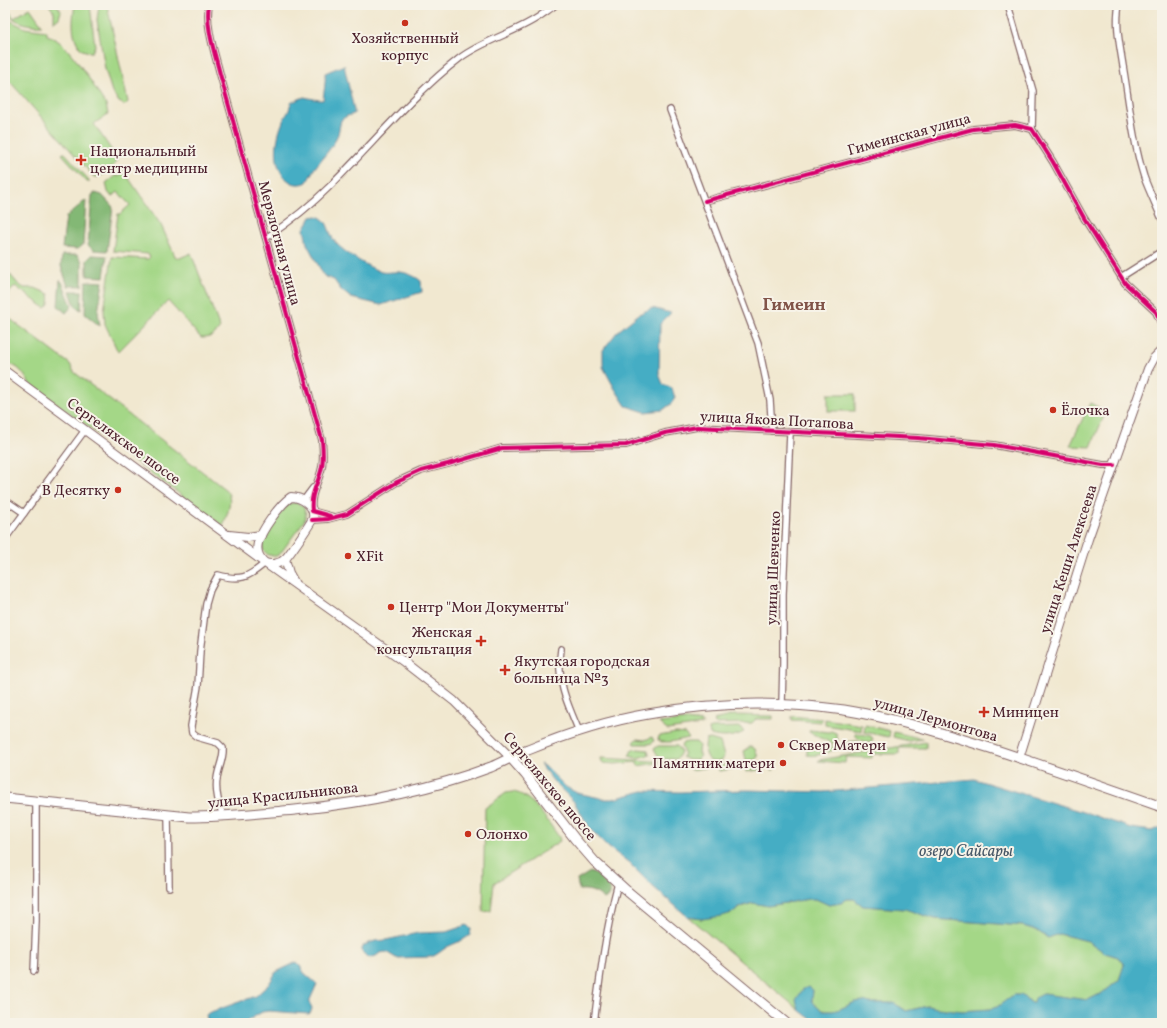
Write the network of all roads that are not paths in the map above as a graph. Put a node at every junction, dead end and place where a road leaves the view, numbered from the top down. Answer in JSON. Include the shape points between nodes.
{"nodes":[{"id":1,"x":209,"y":5,"type":"edge"},
{"id":2,"x":555,"y":5,"type":"edge"},
{"id":3,"x":1008,"y":5,"type":"edge"},
{"id":4,"x":1119,"y":5,"type":"edge"},
{"id":5,"x":670,"y":110,"type":"dead end"},
{"id":6,"x":1032,"y":129,"type":"junction"},
{"id":7,"x":705,"y":201,"type":"junction"},
{"id":8,"x":1162,"y":219,"type":"edge"},
{"id":9,"x":266,"y":238,"type":"junction"},
{"id":10,"x":1162,"y":251,"type":"edge"},
{"id":11,"x":1121,"y":277,"type":"junction"},
{"id":12,"x":1162,"y":324,"type":"edge"},
{"id":13,"x":1162,"y":350,"type":"edge"},
{"id":14,"x":5,"y":371,"type":"edge"},
{"id":15,"x":85,"y":430,"type":"junction"},
{"id":16,"x":772,"y":431,"type":"junction"},
{"id":17,"x":790,"y":433,"type":"junction"},
{"id":18,"x":1114,"y":465,"type":"junction"},
{"id":19,"x":315,"y":486,"type":"junction"},
{"id":20,"x":5,"y":500,"type":"edge"},
{"id":21,"x":304,"y":500,"type":"junction"},
{"id":22,"x":312,"y":511,"type":"junction"},
{"id":23,"x":24,"y":513,"type":"junction"},
{"id":24,"x":335,"y":517,"type":"junction"},
{"id":25,"x":312,"y":520,"type":"junction"},
{"id":26,"x":226,"y":534,"type":"junction"},
{"id":27,"x":261,"y":535,"type":"junction"},
{"id":28,"x":5,"y":539,"type":"edge"},
{"id":29,"x":285,"y":559,"type":"junction"},
{"id":30,"x":265,"y":563,"type":"junction"},
{"id":31,"x":295,"y":584,"type":"junction"},
{"id":32,"x":561,"y":649,"type":"dead end"},
{"id":33,"x":782,"y":704,"type":"junction"},
{"id":34,"x":579,"y":731,"type":"junction"},
{"id":35,"x":510,"y":757,"type":"junction"},
{"id":36,"x":1019,"y":758,"type":"junction"},
{"id":37,"x":5,"y":798,"type":"edge"},
{"id":38,"x":36,"y":801,"type":"junction"},
{"id":39,"x":1162,"y":807,"type":"edge"},
{"id":40,"x":168,"y":814,"type":"junction"},
{"id":41,"x":223,"y":816,"type":"junction"},
{"id":42,"x":618,"y":883,"type":"junction"},
{"id":43,"x":169,"y":887,"type":"dead end"},
{"id":44,"x":34,"y":971,"type":"dead end"},
{"id":45,"x":594,"y":1023,"type":"edge"},
{"id":46,"x":786,"y":1023,"type":"edge"}],
"edges":[{"from":1,"to":9,"type":"street","name":"Мерзлотная улица","via":[[209,21],[217,61]]},
{"from":2,"to":9,"type":"street","name":"Мерзлотная улица","via":[[531,22],[473,49],[460,58],[417,97],[323,193]]},
{"from":3,"to":6,"type":"street","via":[[1033,91]]},
{"from":4,"to":8,"type":"street","via":[[1118,28],[1138,149],[1144,176]]},
{"from":5,"to":7,"type":"street"},
{"from":6,"to":7,"type":"street","name":"Гимеинская улица","via":[[1015,125],[973,129]]},
{"from":6,"to":11,"type":"street"},
{"from":7,"to":16,"type":"street","via":[[758,343],[770,400]]},
{"from":9,"to":19,"type":"street","name":"Мерзлотная улица","via":[[322,440],[323,459]]},
{"from":10,"to":11,"type":"street"},
{"from":11,"to":12,"type":"street","via":[[1156,312]]},
{"from":13,"to":18,"type":"main road","name":"улица Кеши Алексеева","via":[[1148,369]]},
{"from":14,"to":15,"type":"main road","name":"Сергеляхское шоссе"},
{"from":15,"to":23,"type":"street"},
{"from":15,"to":26,"type":"main road","name":"Сергеляхское шоссе"},
{"from":16,"to":17,"type":"street","name":"улица Якова Потапова"},
{"from":16,"to":24,"type":"street","name":"улица Якова Потапова","via":[[697,427],[665,433],[626,445],[502,448],[421,471],[397,482],[347,514]]},
{"from":17,"to":18,"type":"street","name":"улица Якова Потапова","via":[[918,438],[994,445]]},
{"from":17,"to":33,"type":"street","name":"улица Шевченко","via":[[783,594]]},
{"from":18,"to":36,"type":"main road","name":"улица Кеши Алексеева"},
{"from":19,"to":21,"type":"street"},
{"from":19,"to":22,"type":"street","via":[[311,501]]},
{"from":20,"to":23,"type":"street"},
{"from":21,"to":22,"type":"main road"},
{"from":21,"to":27,"type":"main road","via":[[291,497],[284,502]]},
{"from":22,"to":24,"type":"street"},
{"from":22,"to":25,"type":"main road"},
{"from":23,"to":28,"type":"street"},
{"from":24,"to":25,"type":"street","name":"улица Якова Потапова"},
{"from":25,"to":29,"type":"main road"},
{"from":26,"to":27,"type":"main road","name":"Сергеляхское шоссе","via":[[248,537]]},
{"from":26,"to":30,"type":"main road","name":"Сергеляхское шоссе"},
{"from":27,"to":30,"type":"main road","via":[[257,552]]},
{"from":29,"to":30,"type":"main road","via":[[275,564]]},
{"from":29,"to":31,"type":"main road"},
{"from":30,"to":31,"type":"main road","name":"Сергеляхское шоссе"},
{"from":30,"to":41,"type":"street","via":[[256,571],[239,579],[218,575],[206,604],[198,686],[191,726],[192,733],[197,737],[218,743],[223,748],[224,755],[217,779],[217,796]]},
{"from":31,"to":35,"type":"main road","name":"Сергеляхское шоссе","via":[[454,701]]},
{"from":32,"to":34,"type":"street","via":[[561,684]]},
{"from":33,"to":34,"type":"main road","name":"улица Лермонтова","via":[[725,704],[680,709],[647,714]]},
{"from":33,"to":36,"type":"main road","name":"улица Лермонтова","via":[[846,710],[910,724]]},
{"from":34,"to":35,"type":"main road","name":"улица Лермонтова"},
{"from":35,"to":41,"type":"main road","name":"улица Красильникова","via":[[493,766],[426,788],[330,806]]},
{"from":35,"to":42,"type":"main road","name":"Сергеляхское шоссе","via":[[574,839]]},
{"from":36,"to":39,"type":"main road","name":"улица Лермонтова"},
{"from":37,"to":38,"type":"main road","name":"улица Красильникова"},
{"from":38,"to":40,"type":"main road","name":"улица Красильникова"},
{"from":38,"to":44,"type":"street"},
{"from":40,"to":41,"type":"main road","name":"улица Красильникова"},
{"from":40,"to":43,"type":"street"},
{"from":42,"to":45,"type":"street","via":[[600,975]]},
{"from":42,"to":46,"type":"main road","name":"Сергеляхское шоссе"}]}
